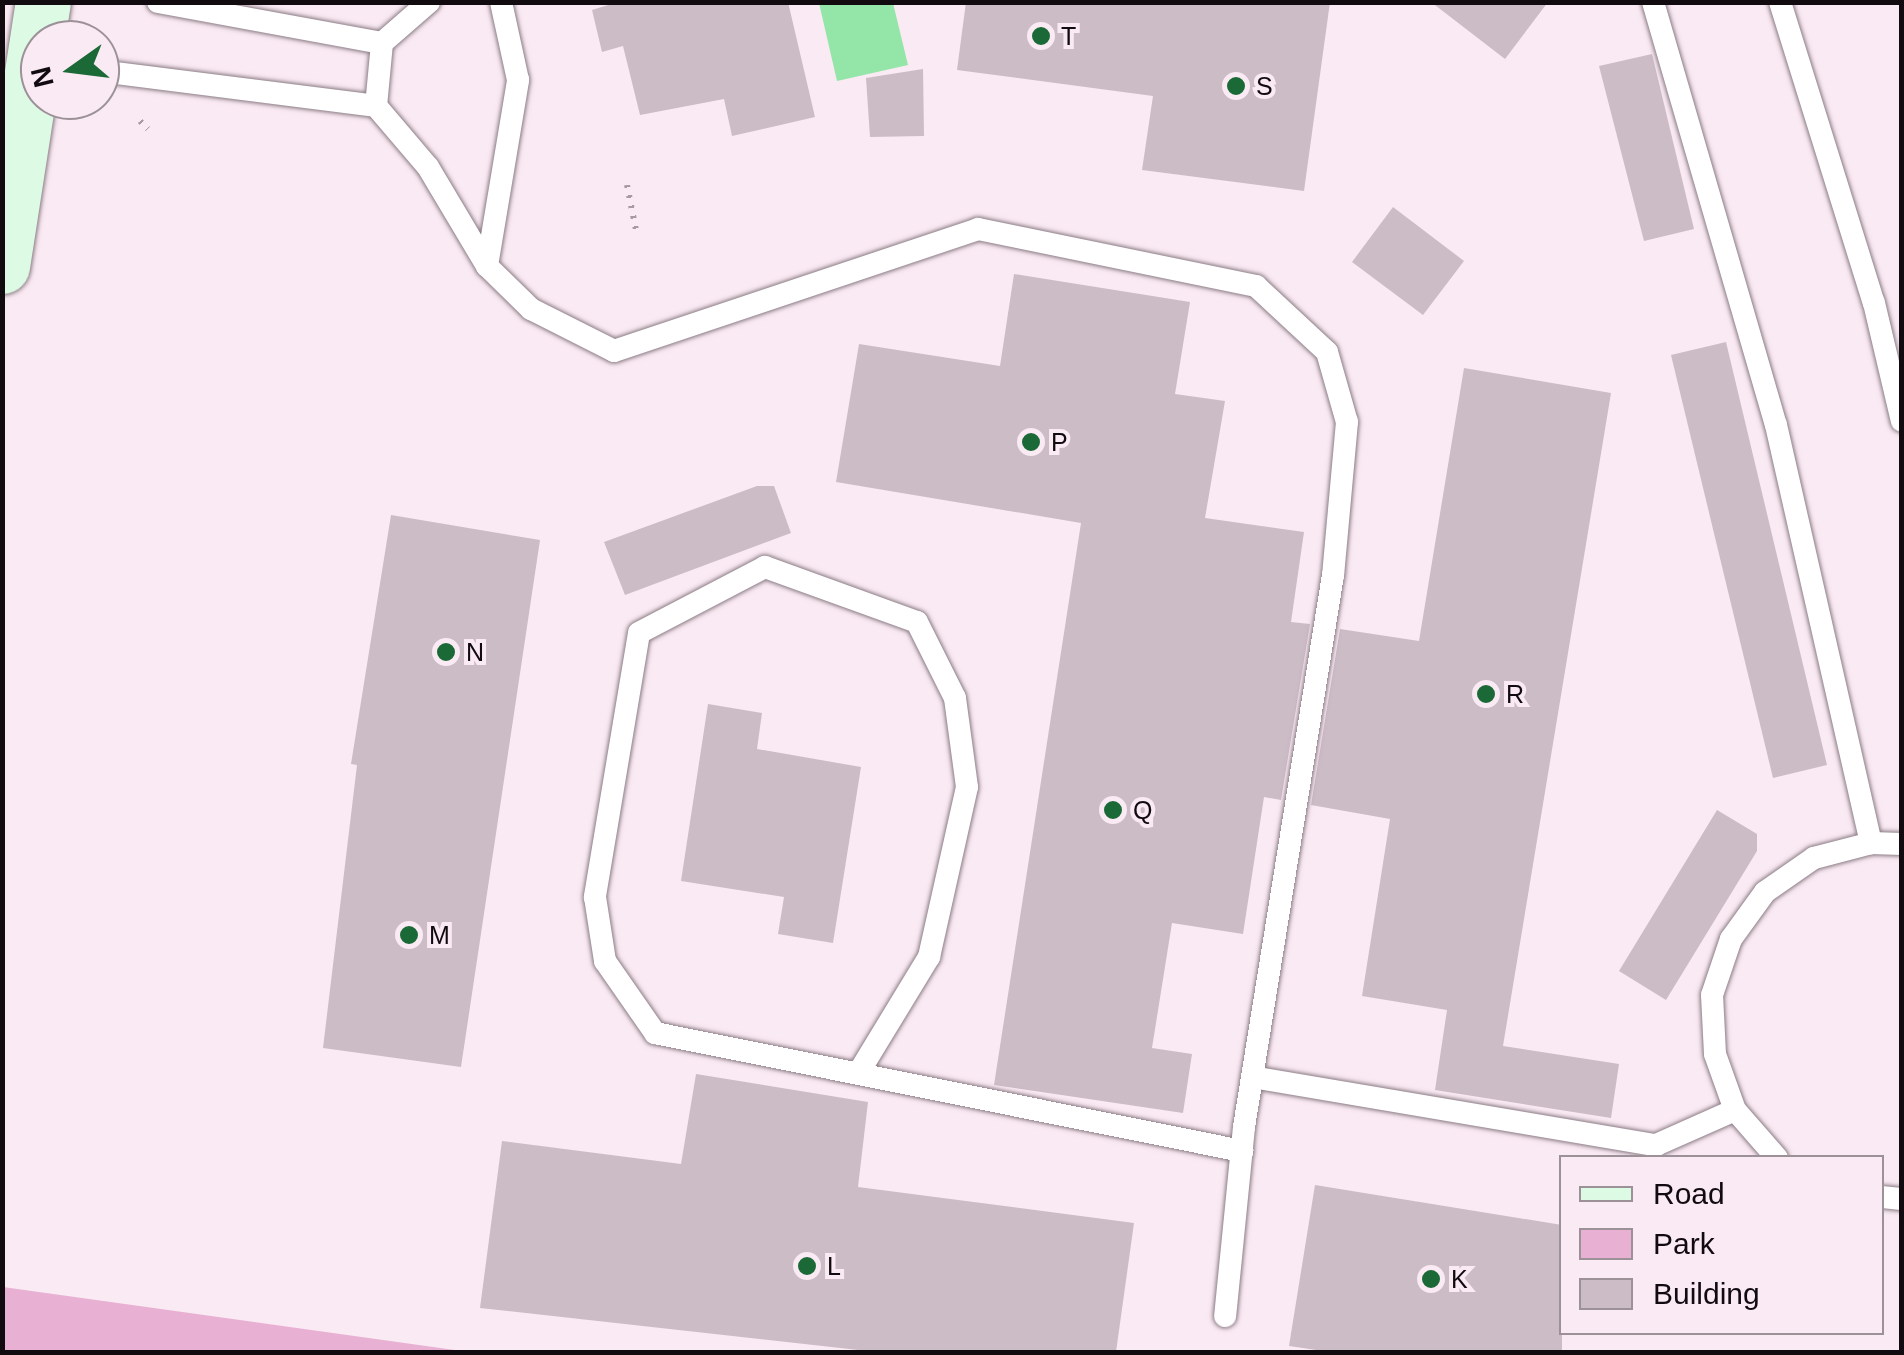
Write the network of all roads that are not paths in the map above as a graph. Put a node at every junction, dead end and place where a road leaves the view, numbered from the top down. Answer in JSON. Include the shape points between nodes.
{"nodes":[{"id":1,"x":158,"y":2,"type":"edge"},
{"id":2,"x":429,"y":2,"type":"edge"},
{"id":3,"x":501,"y":2,"type":"edge"},
{"id":4,"x":1653,"y":2,"type":"edge"},
{"id":5,"x":1780,"y":2,"type":"edge"},
{"id":6,"x":382,"y":43,"type":"junction"},
{"id":7,"x":120,"y":74,"type":"edge"},
{"id":8,"x":376,"y":106,"type":"junction"},
{"id":9,"x":27,"y":120,"type":"edge"},
{"id":10,"x":2,"y":266,"type":"edge"},
{"id":11,"x":487,"y":266,"type":"junction"},
{"id":12,"x":1902,"y":421,"type":"edge"},
{"id":13,"x":1871,"y":843,"type":"junction"},
{"id":14,"x":1902,"y":844,"type":"edge"},
{"id":15,"x":859,"y":1072,"type":"junction"},
{"id":16,"x":1252,"y":1077,"type":"junction"},
{"id":17,"x":1735,"y":1110,"type":"junction"},
{"id":18,"x":1242,"y":1151,"type":"junction"},
{"id":19,"x":1774,"y":1155,"type":"edge"},
{"id":20,"x":1225,"y":1316,"type":"dead end"}],
"edges":[{"from":1,"to":6,"type":"lane"},
{"from":2,"to":6,"type":"lane"},
{"from":3,"to":11,"type":"lane","via":[[518,80]]},
{"from":4,"to":13,"type":"lane","via":[[1776,426]]},
{"from":5,"to":12,"type":"lane","via":[[1874,304]]},
{"from":6,"to":8,"type":"lane"},
{"from":7,"to":8,"type":"lane"},
{"from":8,"to":11,"type":"lane","via":[[428,167]]},
{"from":9,"to":10,"type":"main road"},
{"from":11,"to":16,"type":"lane","via":[[531,310],[614,351],[978,229],[1256,286],[1326,352],[1346,422],[1342,491]]},
{"from":13,"to":14,"type":"lane"},
{"from":13,"to":17,"type":"lane","via":[[1814,858],[1765,892],[1730,939],[1712,995],[1714,1054]]},
{"from":15,"to":15,"type":"lane","via":[[655,1033],[605,961],[595,897],[638,633],[765,566],[917,622],[955,698],[967,787],[929,957]]},
{"from":15,"to":18,"type":"lane"},
{"from":16,"to":17,"type":"lane","via":[[1656,1145]]},
{"from":16,"to":18,"type":"lane"},
{"from":17,"to":19,"type":"lane"},
{"from":18,"to":20,"type":"lane"}]}
